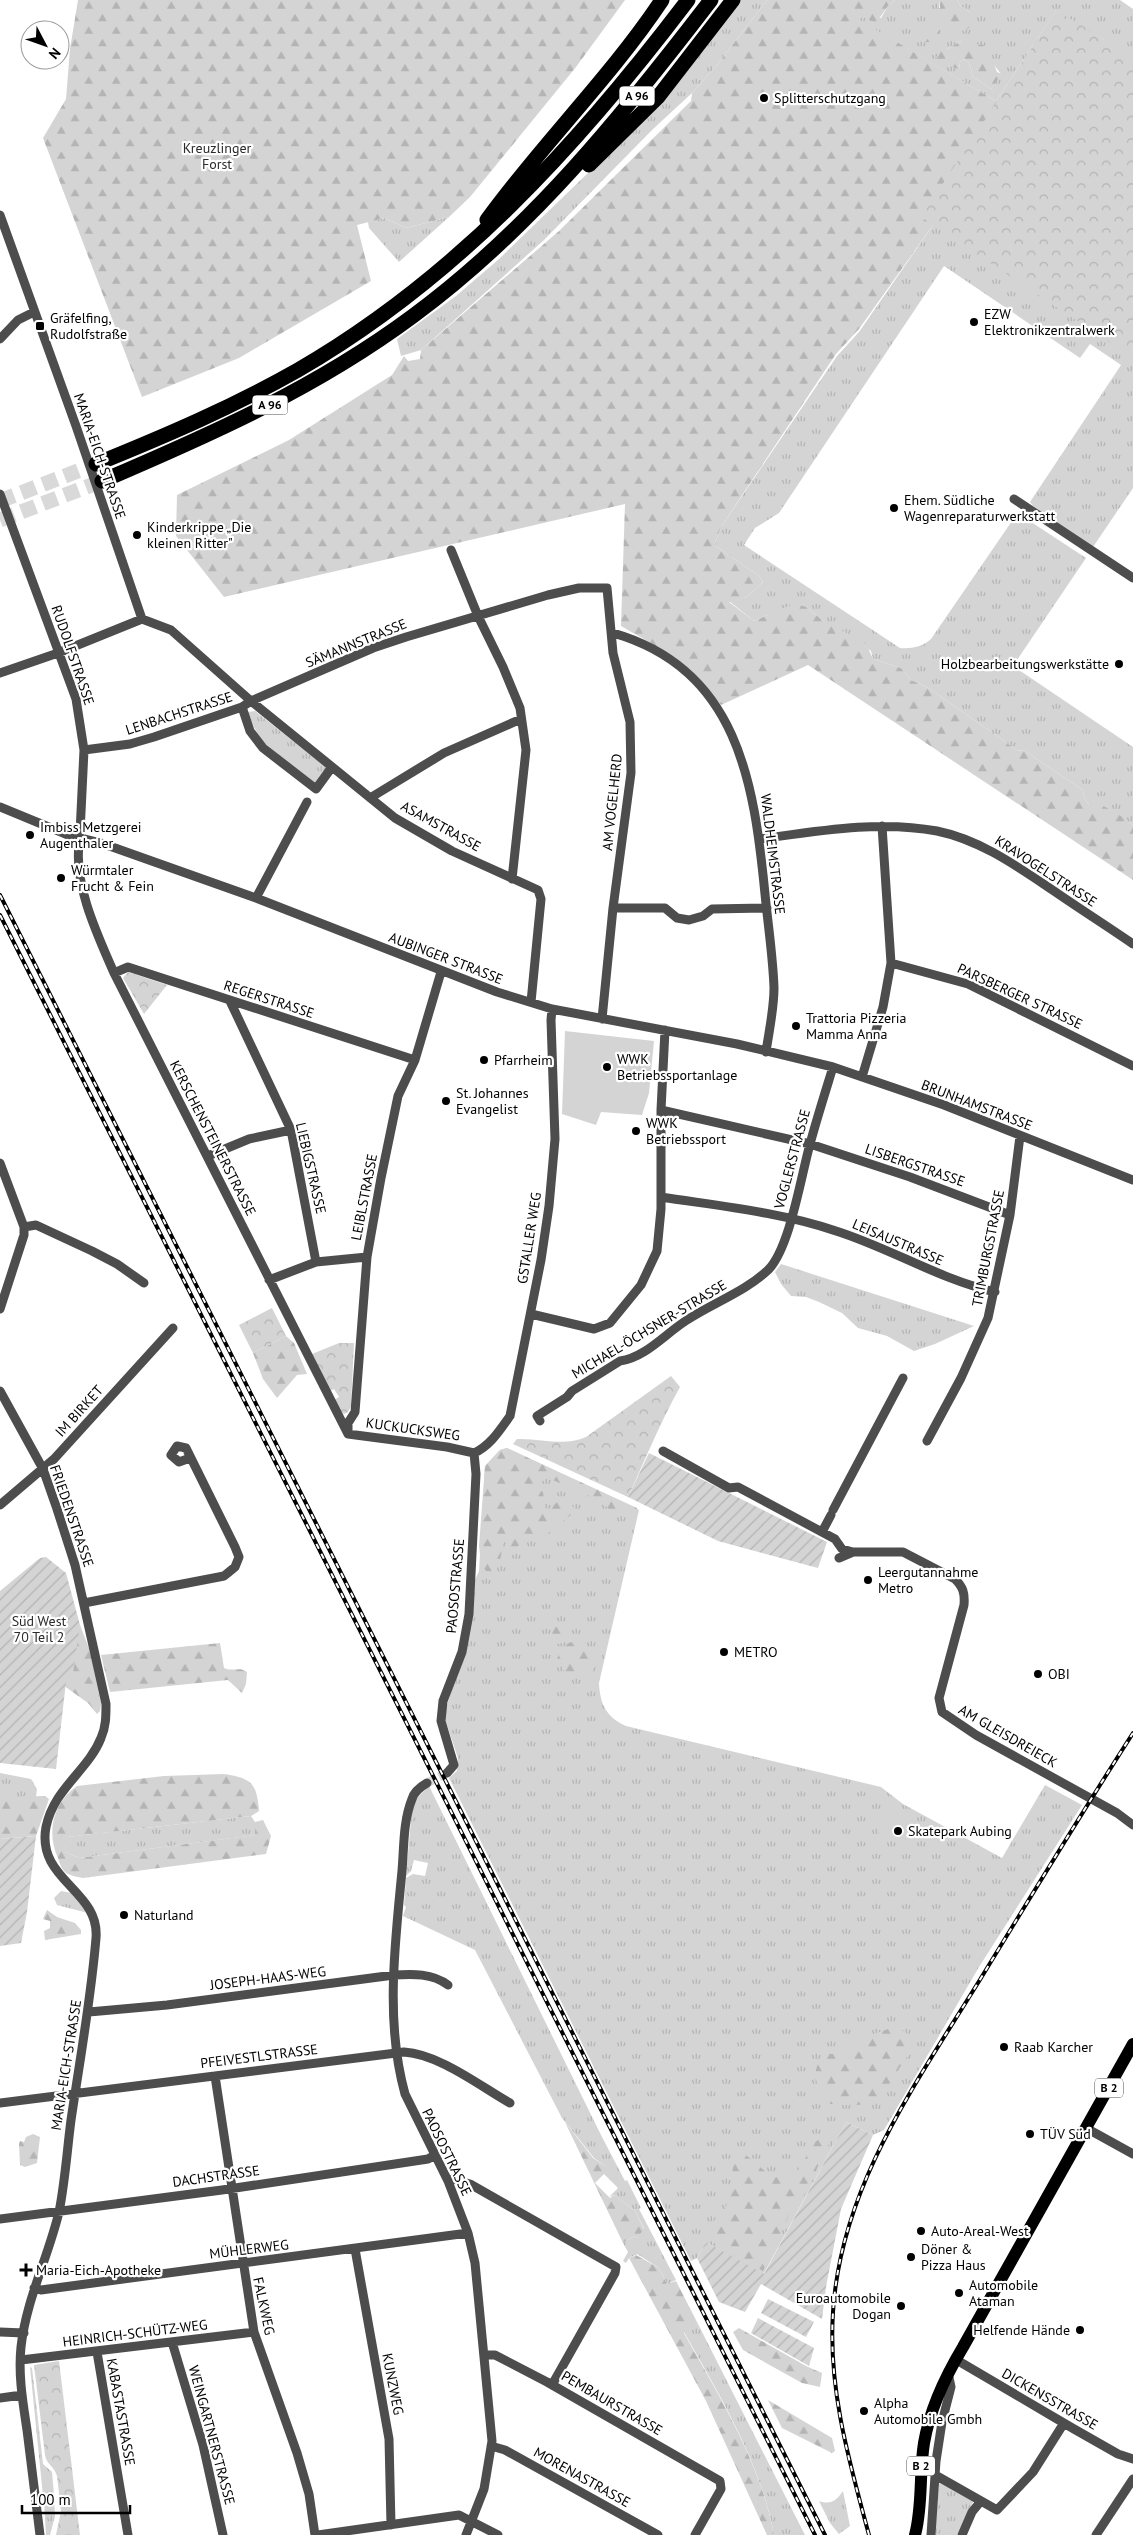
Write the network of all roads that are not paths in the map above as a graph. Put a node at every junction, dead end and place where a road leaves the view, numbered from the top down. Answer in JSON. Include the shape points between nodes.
{"nodes":[{"id":1,"x":662,"y":0,"type":"edge"},
{"id":2,"x":688,"y":0,"type":"edge"},
{"id":3,"x":711,"y":0,"type":"edge"},
{"id":4,"x":734,"y":0,"type":"edge"},
{"id":5,"x":557,"y":186,"type":"junction"},
{"id":6,"x":0,"y":215,"type":"edge"},
{"id":7,"x":468,"y":248,"type":"junction"},
{"id":8,"x":34,"y":312,"type":"junction"},
{"id":9,"x":0,"y":339,"type":"edge"},
{"id":10,"x":96,"y":464,"type":"tunnel mouth"},
{"id":11,"x":102,"y":481,"type":"tunnel mouth"},
{"id":12,"x":0,"y":494,"type":"edge"},
{"id":13,"x":1014,"y":499,"type":"dead end"},
{"id":14,"x":451,"y":550,"type":"dead end"},
{"id":15,"x":1131,"y":574,"type":"edge"},
{"id":16,"x":607,"y":588,"type":"joint"},
{"id":17,"x":478,"y":616,"type":"junction"},
{"id":18,"x":142,"y":619,"type":"junction"},
{"id":19,"x":613,"y":633,"type":"junction"},
{"id":20,"x":58,"y":653,"type":"junction"},
{"id":21,"x":0,"y":673,"type":"edge"},
{"id":22,"x":251,"y":701,"type":"junction"},
{"id":23,"x":242,"y":707,"type":"junction"},
{"id":24,"x":521,"y":719,"type":"junction"},
{"id":25,"x":84,"y":750,"type":"junction"},
{"id":26,"x":332,"y":767,"type":"junction"},
{"id":27,"x":370,"y":798,"type":"junction"},
{"id":28,"x":307,"y":802,"type":"dead end"},
{"id":29,"x":0,"y":807,"type":"edge"},
{"id":30,"x":882,"y":826,"type":"junction"},
{"id":31,"x":79,"y":838,"type":"junction"},
{"id":32,"x":760,"y":839,"type":"junction"},
{"id":33,"x":512,"y":879,"type":"junction"},
{"id":34,"x":256,"y":898,"type":"junction"},
{"id":35,"x":614,"y":908,"type":"junction"},
{"id":36,"x":766,"y":908,"type":"junction"},
{"id":37,"x":1133,"y":944,"type":"edge"},
{"id":38,"x":891,"y":962,"type":"junction"},
{"id":39,"x":441,"y":972,"type":"junction"},
{"id":40,"x":114,"y":973,"type":"junction"},
{"id":41,"x":230,"y":1001,"type":"junction"},
{"id":42,"x":531,"y":1002,"type":"junction"},
{"id":43,"x":552,"y":1009,"type":"junction"},
{"id":44,"x":602,"y":1019,"type":"junction"},
{"id":45,"x":665,"y":1030,"type":"junction"},
{"id":46,"x":766,"y":1052,"type":"junction"},
{"id":47,"x":415,"y":1060,"type":"junction"},
{"id":48,"x":810,"y":1062,"type":"joint"},
{"id":49,"x":1133,"y":1066,"type":"edge"},
{"id":50,"x":833,"y":1067,"type":"junction"},
{"id":51,"x":862,"y":1077,"type":"junction"},
{"id":52,"x":661,"y":1110,"type":"junction"},
{"id":53,"x":291,"y":1130,"type":"junction"},
{"id":54,"x":1020,"y":1136,"type":"junction"},
{"id":55,"x":810,"y":1144,"type":"junction"},
{"id":56,"x":208,"y":1156,"type":"junction"},
{"id":57,"x":0,"y":1163,"type":"edge"},
{"id":58,"x":1133,"y":1180,"type":"edge"},
{"id":59,"x":661,"y":1197,"type":"junction"},
{"id":60,"x":1010,"y":1215,"type":"junction"},
{"id":61,"x":791,"y":1218,"type":"junction"},
{"id":62,"x":24,"y":1227,"type":"junction"},
{"id":63,"x":367,"y":1257,"type":"junction"},
{"id":64,"x":777,"y":1258,"type":"joint"},
{"id":65,"x":316,"y":1262,"type":"junction"},
{"id":66,"x":269,"y":1280,"type":"junction"},
{"id":67,"x":144,"y":1283,"type":"dead end"},
{"id":68,"x":995,"y":1292,"type":"junction"},
{"id":69,"x":0,"y":1309,"type":"edge"},
{"id":70,"x":531,"y":1314,"type":"junction"},
{"id":71,"x":173,"y":1328,"type":"dead end"},
{"id":72,"x":903,"y":1378,"type":"dead end"},
{"id":73,"x":0,"y":1391,"type":"edge"},
{"id":74,"x":540,"y":1421,"type":"dead end"},
{"id":75,"x":348,"y":1434,"type":"junction"},
{"id":76,"x":927,"y":1441,"type":"dead end"},
{"id":77,"x":663,"y":1451,"type":"dead end"},
{"id":78,"x":474,"y":1453,"type":"junction"},
{"id":79,"x":190,"y":1458,"type":"dead end"},
{"id":80,"x":43,"y":1469,"type":"junction"},
{"id":81,"x":0,"y":1505,"type":"edge"},
{"id":82,"x":822,"y":1532,"type":"junction"},
{"id":83,"x":853,"y":1552,"type":"junction"},
{"id":84,"x":839,"y":1558,"type":"dead end"},
{"id":85,"x":84,"y":1603,"type":"junction"},
{"id":86,"x":90,"y":1629,"type":"joint"},
{"id":87,"x":447,"y":1773,"type":"dead end"},
{"id":88,"x":427,"y":1783,"type":"tunnel mouth"},
{"id":89,"x":1133,"y":1825,"type":"edge"},
{"id":90,"x":394,"y":1975,"type":"junction"},
{"id":91,"x":448,"y":1985,"type":"dead end"},
{"id":92,"x":89,"y":2012,"type":"junction"},
{"id":93,"x":1133,"y":2044,"type":"edge"},
{"id":94,"x":398,"y":2052,"type":"junction"},
{"id":95,"x":215,"y":2076,"type":"junction"},
{"id":96,"x":75,"y":2093,"type":"junction"},
{"id":97,"x":0,"y":2103,"type":"edge"},
{"id":98,"x":510,"y":2103,"type":"dead end"},
{"id":99,"x":1086,"y":2128,"type":"junction"},
{"id":100,"x":1133,"y":2154,"type":"edge"},
{"id":101,"x":435,"y":2155,"type":"junction"},
{"id":102,"x":448,"y":2181,"type":"junction"},
{"id":103,"x":231,"y":2188,"type":"junction"},
{"id":104,"x":58,"y":2212,"type":"junction"},
{"id":105,"x":0,"y":2219,"type":"edge"},
{"id":106,"x":468,"y":2233,"type":"junction"},
{"id":107,"x":355,"y":2249,"type":"junction"},
{"id":108,"x":242,"y":2264,"type":"junction"},
{"id":109,"x":34,"y":2288,"type":"junction"},
{"id":110,"x":0,"y":2332,"type":"edge"},
{"id":111,"x":254,"y":2332,"type":"junction"},
{"id":112,"x":24,"y":2333,"type":"junction"},
{"id":113,"x":172,"y":2342,"type":"junction"},
{"id":114,"x":97,"y":2352,"type":"junction"},
{"id":115,"x":485,"y":2356,"type":"junction"},
{"id":116,"x":956,"y":2359,"type":"junction"},
{"id":117,"x":21,"y":2360,"type":"junction"},
{"id":118,"x":948,"y":2373,"type":"junction"},
{"id":119,"x":552,"y":2385,"type":"junction"},
{"id":120,"x":22,"y":2395,"type":"junction"},
{"id":121,"x":0,"y":2398,"type":"edge"},
{"id":122,"x":1064,"y":2423,"type":"junction"},
{"id":123,"x":491,"y":2446,"type":"junction"},
{"id":124,"x":1133,"y":2459,"type":"edge"},
{"id":125,"x":936,"y":2476,"type":"junction"},
{"id":126,"x":1133,"y":2479,"type":"edge"},
{"id":127,"x":980,"y":2501,"type":"junction"},
{"id":128,"x":472,"y":2520,"type":"junction"},
{"id":129,"x":391,"y":2525,"type":"junction"},
{"id":130,"x":40,"y":2535,"type":"edge"},
{"id":131,"x":128,"y":2535,"type":"edge"},
{"id":132,"x":222,"y":2535,"type":"edge"},
{"id":133,"x":317,"y":2535,"type":"edge"},
{"id":134,"x":466,"y":2535,"type":"edge"},
{"id":135,"x":498,"y":2535,"type":"edge"},
{"id":136,"x":658,"y":2535,"type":"edge"},
{"id":137,"x":694,"y":2535,"type":"edge"},
{"id":138,"x":915,"y":2535,"type":"edge"},
{"id":139,"x":932,"y":2535,"type":"edge"},
{"id":140,"x":962,"y":2535,"type":"edge"},
{"id":141,"x":1096,"y":2535,"type":"edge"}],
"edges":[{"from":1,"to":7,"type":"highway"},
{"from":2,"to":7,"type":"highway","number":"A 96","via":[[609,101],[560,157]]},
{"from":3,"to":5,"type":"highway","number":"A 96","via":[[623,112]]},
{"from":4,"to":5,"type":"highway","via":[[643,114],[574,178]]},
{"from":5,"to":11,"type":"highway","number":"A 96","via":[[457,281],[361,352],[249,416]]},
{"from":6,"to":8,"type":"street","name":"MARIA-EICH-STRASSE"},
{"from":7,"to":10,"type":"highway","number":"A 96","via":[[396,305],[298,369],[182,429]]},
{"from":8,"to":9,"type":"street","via":[[18,320]]},
{"from":8,"to":18,"type":"street","name":"MARIA-EICH-STRASSE"},
{"from":12,"to":20,"type":"street","name":"RUDOLFSTRASSE"},
{"from":13,"to":15,"type":"street"},
{"from":14,"to":17,"type":"street"},
{"from":16,"to":17,"type":"street","name":"SÄMANNSTRASSE","via":[[579,588]]},
{"from":16,"to":19,"type":"street","name":"AM VOGELHERD"},
{"from":17,"to":22,"type":"street","name":"SÄMANNSTRASSE","via":[[379,646]]},
{"from":17,"to":24,"type":"street","via":[[503,667],[520,708]]},
{"from":18,"to":20,"type":"street"},
{"from":18,"to":22,"type":"street","via":[[171,630]]},
{"from":19,"to":32,"type":"street","name":"WALDHEIMSTRASSE","via":[[660,652],[702,688],[713,703],[739,750],[751,789]]},
{"from":19,"to":35,"type":"street","name":"AM VOGELHERD","via":[[613,653],[630,722],[632,773]]},
{"from":20,"to":21,"type":"street"},
{"from":20,"to":25,"type":"street","name":"RUDOLFSTRASSE","via":[[76,699]]},
{"from":22,"to":23,"type":"street","name":"LENBACHSTRASSE"},
{"from":22,"to":26,"type":"street","name":"ASAMSTRASSE"},
{"from":23,"to":25,"type":"street","name":"LENBACHSTRASSE","via":[[146,740]]},
{"from":23,"to":26,"type":"street","via":[[250,731],[263,748],[316,789]]},
{"from":24,"to":27,"type":"street","via":[[444,753]]},
{"from":24,"to":33,"type":"street","via":[[526,750]]},
{"from":25,"to":31,"type":"street","name":"RUDOLFSTRASSE"},
{"from":26,"to":27,"type":"street","name":"ASAMSTRASSE"},
{"from":27,"to":33,"type":"street","name":"ASAMSTRASSE","via":[[395,818],[452,851]]},
{"from":28,"to":34,"type":"street"},
{"from":29,"to":31,"type":"street","name":"AUBINGER STRASSE"},
{"from":30,"to":32,"type":"street","name":"KRAVOGELSTRASSE"},
{"from":30,"to":37,"type":"street","name":"KRAVOGELSTRASSE","via":[[938,831],[988,848]]},
{"from":30,"to":38,"type":"street"},
{"from":31,"to":34,"type":"street","name":"AUBINGER STRASSE"},
{"from":31,"to":40,"type":"street","name":"KERSCHENSTEINERSTRASSE","via":[[80,875],[94,928]]},
{"from":32,"to":36,"type":"street","name":"WALDHEIMSTRASSE"},
{"from":33,"to":42,"type":"street","name":"ASAMSTRASSE","via":[[538,890],[541,899]]},
{"from":34,"to":39,"type":"street","name":"AUBINGER STRASSE"},
{"from":35,"to":36,"type":"street","via":[[665,908],[677,918],[689,920],[712,909]]},
{"from":35,"to":44,"type":"street","name":"AM VOGELHERD"},
{"from":36,"to":46,"type":"street","name":"WALDHEIMSTRASSE","via":[[774,988]]},
{"from":38,"to":49,"type":"street","name":"PARSBERGER STRASSE","via":[[968,984]]},
{"from":38,"to":51,"type":"street","via":[[883,1007]]},
{"from":39,"to":42,"type":"street","name":"AUBINGER STRASSE"},
{"from":39,"to":47,"type":"street","name":"LEIBLSTRASSE"},
{"from":40,"to":41,"type":"street","name":"REGERSTRASSE","via":[[128,968]]},
{"from":40,"to":56,"type":"street","name":"KERSCHENSTEINERSTRASSE"},
{"from":41,"to":47,"type":"street","name":"REGERSTRASSE"},
{"from":41,"to":53,"type":"street","name":"LIEBIGSTRASSE"},
{"from":42,"to":43,"type":"street","name":"AUBINGER STRASSE"},
{"from":43,"to":44,"type":"street","name":"AUBINGER STRASSE"},
{"from":43,"to":70,"type":"street","name":"GSTALLER WEG","via":[[555,1139],[549,1206]]},
{"from":44,"to":45,"type":"street","name":"AUBINGER STRASSE"},
{"from":45,"to":46,"type":"street","name":"AUBINGER STRASSE"},
{"from":45,"to":52,"type":"street"},
{"from":46,"to":48,"type":"street","name":"AUBINGER STRASSE"},
{"from":47,"to":63,"type":"street","name":"LEIBLSTRASSE","via":[[398,1096]]},
{"from":48,"to":50,"type":"street","name":"BRUNHAMSTRASSE"},
{"from":50,"to":51,"type":"street","name":"BRUNHAMSTRASSE"},
{"from":50,"to":55,"type":"street","name":"VOGLERSTRASSE"},
{"from":51,"to":54,"type":"street","name":"BRUNHAMSTRASSE"},
{"from":52,"to":55,"type":"street","name":"LISBERGSTRASSE"},
{"from":52,"to":59,"type":"street"},
{"from":53,"to":56,"type":"street","via":[[249,1139]]},
{"from":53,"to":65,"type":"street","name":"LIEBIGSTRASSE"},
{"from":54,"to":58,"type":"street","name":"BRUNHAMSTRASSE"},
{"from":54,"to":60,"type":"street","name":"TRIMBURGSTRASSE"},
{"from":55,"to":60,"type":"street","name":"LISBERGSTRASSE","via":[[910,1176]]},
{"from":55,"to":61,"type":"street","name":"VOGLERSTRASSE"},
{"from":56,"to":66,"type":"street","name":"KERSCHENSTEINERSTRASSE"},
{"from":57,"to":62,"type":"street"},
{"from":59,"to":61,"type":"street","name":"LEISAUSTRASSE"},
{"from":59,"to":70,"type":"street","via":[[657,1250],[640,1285],[610,1323],[594,1330]]},
{"from":60,"to":68,"type":"street","name":"TRIMBURGSTRASSE"},
{"from":61,"to":64,"type":"street","name":"VOGLERSTRASSE"},
{"from":61,"to":68,"type":"street","name":"LEISAUSTRASSE","via":[[871,1243],[934,1272]]},
{"from":62,"to":67,"type":"street","via":[[36,1225],[92,1251]]},
{"from":62,"to":69,"type":"street","via":[[21,1249]]},
{"from":63,"to":65,"type":"street"},
{"from":63,"to":75,"type":"street","name":"LEIBLSTRASSE","via":[[355,1412],[348,1423]]},
{"from":64,"to":74,"type":"street","name":"MICHAEL-ÖCHSNER-STRASSE","via":[[768,1270],[723,1301],[714,1303],[628,1360],[620,1361],[572,1391],[537,1416]]},
{"from":65,"to":66,"type":"street"},
{"from":66,"to":75,"type":"street","name":"KERSCHENSTEINERSTRASSE"},
{"from":68,"to":76,"type":"street","name":"TRIMBURGSTRASSE","via":[[974,1350]]},
{"from":70,"to":78,"type":"street","name":"GSTALLER WEG","via":[[510,1416],[486,1446]]},
{"from":71,"to":80,"type":"street","name":"IM BIRKET"},
{"from":72,"to":82,"type":"street"},
{"from":73,"to":80,"type":"street","name":"FRIEDENSTRASSE"},
{"from":75,"to":78,"type":"street","name":"KUCKUCKSWEG"},
{"from":77,"to":82,"type":"street","via":[[729,1488],[738,1487]]},
{"from":78,"to":87,"type":"street","name":"PAOSOSTRASSE","via":[[476,1474],[469,1614],[462,1652],[443,1700],[441,1721],[454,1765]]},
{"from":79,"to":85,"type":"street","via":[[235,1547],[239,1558],[235,1567],[224,1576]]},
{"from":80,"to":81,"type":"street","name":"IM BIRKET"},
{"from":80,"to":85,"type":"street","name":"FRIEDENSTRASSE"},
{"from":82,"to":83,"type":"street","via":[[835,1539],[842,1549]]},
{"from":83,"to":84,"type":"street","name":"AM GLEISDREIECK"},
{"from":83,"to":89,"type":"street","name":"AM GLEISDREIECK","via":[[903,1552],[961,1586],[964,1605],[939,1698],[945,1716]]},
{"from":85,"to":86,"type":"street","name":"FRIEDENSTRASSE"},
{"from":86,"to":92,"type":"street","name":"MARIA-EICH-STRASSE","via":[[105,1692],[104,1729],[94,1750],[56,1802],[45,1839],[56,1870],[85,1900],[96,1922]]},
{"from":88,"to":90,"type":"street","name":"PAOSOSTRASSE","via":[[417,1790],[409,1809],[394,1938]]},
{"from":90,"to":91,"type":"street","name":"JOSEPH-HAAS-WEG","via":[[430,1976]]},
{"from":90,"to":92,"type":"street","name":"JOSEPH-HAAS-WEG"},
{"from":90,"to":94,"type":"street","name":"PAOSOSTRASSE"},
{"from":92,"to":96,"type":"street","name":"MARIA-EICH-STRASSE"},
{"from":93,"to":99,"type":"main road","number":"B 2"},
{"from":94,"to":95,"type":"street","name":"PFEIVESTLSTRASSE"},
{"from":94,"to":98,"type":"street","name":"PFEIVESTLSTRASSE","via":[[418,2053],[434,2059]]},
{"from":94,"to":101,"type":"street","name":"PAOSOSTRASSE","via":[[401,2080],[408,2102]]},
{"from":95,"to":96,"type":"street","name":"PFEIVESTLSTRASSE"},
{"from":95,"to":103,"type":"street","name":"FALKWEG"},
{"from":96,"to":97,"type":"street","name":"PFEIVESTLSTRASSE"},
{"from":96,"to":104,"type":"street","name":"MARIA-EICH-STRASSE"},
{"from":99,"to":100,"type":"street"},
{"from":99,"to":116,"type":"main road","number":"B 2"},
{"from":101,"to":102,"type":"street","name":"PAOSOSTRASSE"},
{"from":101,"to":103,"type":"street","name":"DACHSTRASSE"},
{"from":102,"to":106,"type":"street","name":"PAOSOSTRASSE"},
{"from":102,"to":119,"type":"street","via":[[453,2179],[470,2184],[616,2266]]},
{"from":103,"to":104,"type":"street","name":"DACHSTRASSE"},
{"from":103,"to":108,"type":"street","name":"FALKWEG"},
{"from":104,"to":105,"type":"street","name":"DACHSTRASSE"},
{"from":104,"to":109,"type":"street","name":"MARIA-EICH-STRASSE"},
{"from":106,"to":107,"type":"street","name":"MÜHLERWEG"},
{"from":106,"to":115,"type":"street","name":"PAOSOSTRASSE","via":[[475,2263]]},
{"from":107,"to":108,"type":"street","name":"MÜHLERWEG"},
{"from":107,"to":129,"type":"street","name":"KUNZWEG","via":[[389,2439]]},
{"from":108,"to":109,"type":"street","name":"MÜHLERWEG","via":[[41,2290]]},
{"from":108,"to":111,"type":"street","name":"FALKWEG"},
{"from":109,"to":112,"type":"street","name":"MARIA-EICH-STRASSE"},
{"from":110,"to":112,"type":"street"},
{"from":111,"to":113,"type":"street","name":"HEINRICH-SCHÜTZ-WEG"},
{"from":111,"to":133,"type":"street","name":"FALKWEG","via":[[297,2453]]},
{"from":112,"to":117,"type":"street","name":"MARIA-EICH-STRASSE"},
{"from":113,"to":114,"type":"street","name":"HEINRICH-SCHÜTZ-WEG"},
{"from":113,"to":132,"type":"street","name":"WEINGARTNERSTRASSE","via":[[203,2445]]},
{"from":114,"to":117,"type":"street","name":"HEINRICH-SCHÜTZ-WEG"},
{"from":114,"to":131,"type":"street","name":"KABASTASTRASSE"},
{"from":115,"to":119,"type":"street","name":"PEMBAURSTRASSE","via":[[495,2355]]},
{"from":115,"to":123,"type":"street","name":"PAOSOSTRASSE"},
{"from":116,"to":118,"type":"main road","number":"B 2"},
{"from":116,"to":122,"type":"street","name":"DICKENSSTRASSE"},
{"from":117,"to":120,"type":"street","name":"MARIA-EICH-STRASSE"},
{"from":118,"to":125,"type":"street","via":[[952,2387],[942,2422]]},
{"from":118,"to":138,"type":"main road","number":"B 2","via":[[936,2398],[924,2443]]},
{"from":119,"to":137,"type":"street","name":"PEMBAURSTRASSE","via":[[722,2484]]},
{"from":120,"to":121,"type":"street"},
{"from":120,"to":130,"type":"street","name":"MARIA-EICH-STRASSE"},
{"from":122,"to":124,"type":"street","name":"DICKENSSTRASSE","via":[[1118,2454]]},
{"from":122,"to":127,"type":"street","via":[[1032,2472],[997,2510]]},
{"from":123,"to":128,"type":"street","name":"PAOSOSTRASSE","via":[[484,2489]]},
{"from":123,"to":136,"type":"street","name":"MORENASTRASSE","via":[[505,2450]]},
{"from":125,"to":127,"type":"street"},
{"from":125,"to":139,"type":"street"},
{"from":126,"to":141,"type":"street"},
{"from":127,"to":140,"type":"street"},
{"from":128,"to":129,"type":"street","via":[[459,2515]]},
{"from":128,"to":134,"type":"street","name":"PAOSOSTRASSE"},
{"from":128,"to":135,"type":"street"},
{"from":129,"to":133,"type":"street"}]}
